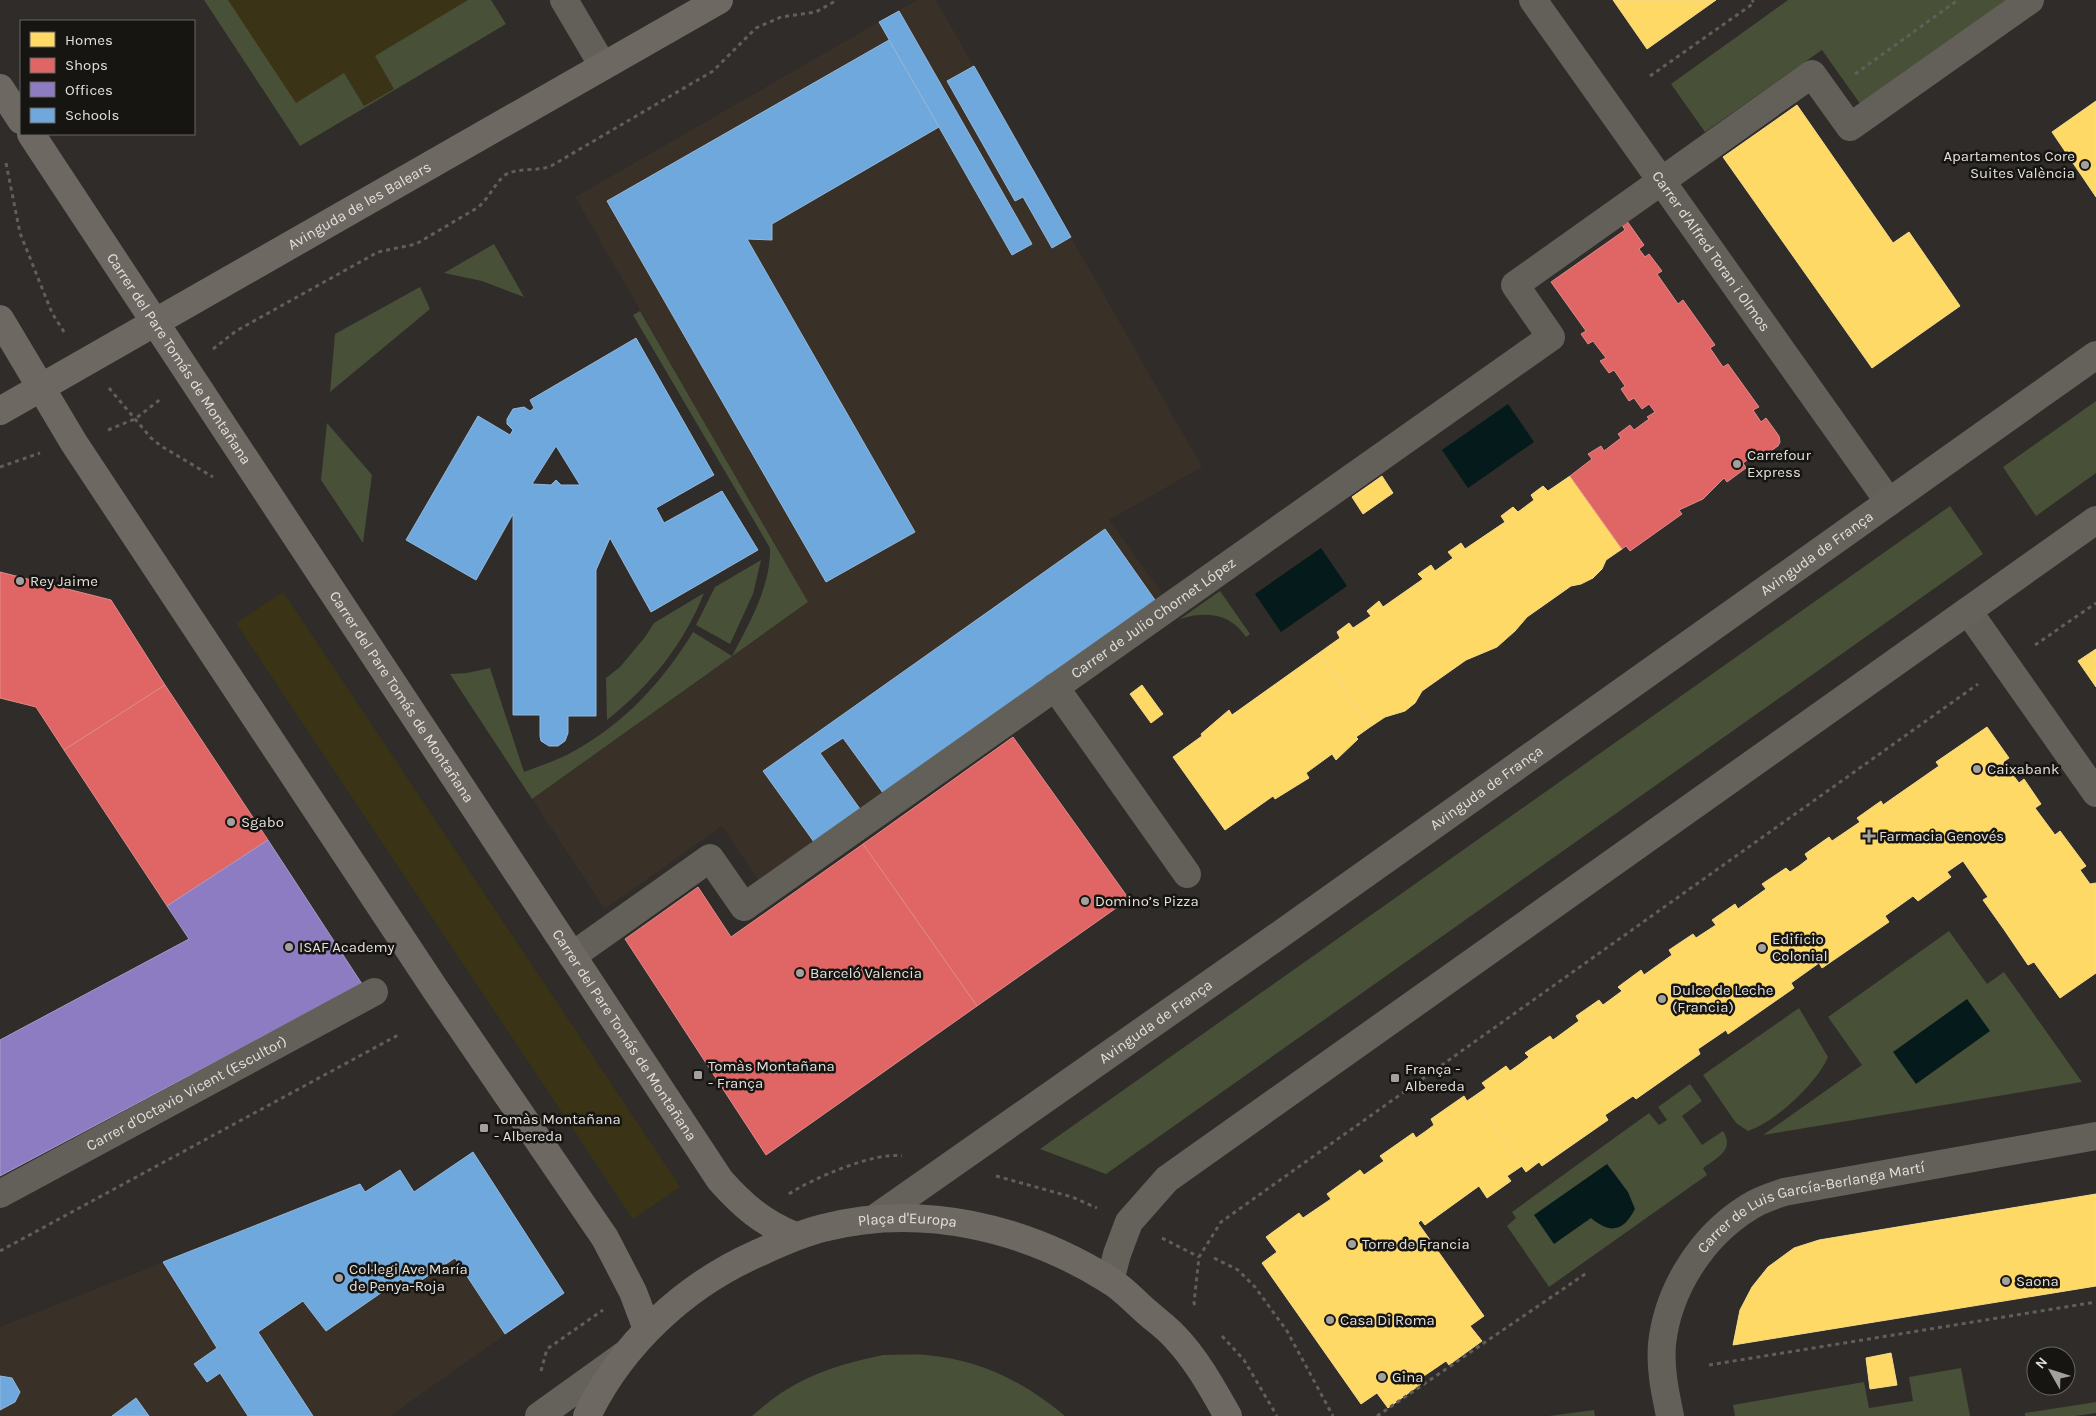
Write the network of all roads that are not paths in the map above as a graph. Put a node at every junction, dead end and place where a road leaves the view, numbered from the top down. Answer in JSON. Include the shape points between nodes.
{"nodes":[{"id":1,"x":564,"y":0,"type":"edge"},
{"id":2,"x":719,"y":0,"type":"edge"},
{"id":3,"x":1533,"y":0,"type":"edge"},
{"id":4,"x":2030,"y":0,"type":"edge"},
{"id":5,"x":603,"y":66,"type":"junction"},
{"id":6,"x":0,"y":88,"type":"edge"},
{"id":7,"x":20,"y":118,"type":"edge"},
{"id":8,"x":31,"y":135,"type":"edge"},
{"id":9,"x":1661,"y":180,"type":"junction"},
{"id":10,"x":0,"y":319,"type":"edge"},
{"id":11,"x":156,"y":323,"type":"junction"},
{"id":12,"x":2096,"y":355,"type":"edge"},
{"id":13,"x":40,"y":390,"type":"junction"},
{"id":14,"x":0,"y":411,"type":"edge"},
{"id":15,"x":1889,"y":502,"type":"junction"},
{"id":16,"x":2096,"y":520,"type":"edge"},
{"id":17,"x":1968,"y":611,"type":"junction"},
{"id":18,"x":1055,"y":687,"type":"junction"},
{"id":19,"x":2096,"y":793,"type":"edge"},
{"id":20,"x":1187,"y":874,"type":"dead end"},
{"id":21,"x":572,"y":956,"type":"junction"},
{"id":22,"x":374,"y":992,"type":"dead end"},
{"id":23,"x":2096,"y":1136,"type":"edge"},
{"id":24,"x":0,"y":1194,"type":"edge"},
{"id":25,"x":874,"y":1220,"type":"junction"},
{"id":26,"x":796,"y":1236,"type":"junction"},
{"id":27,"x":1110,"y":1281,"type":"junction"},
{"id":28,"x":647,"y":1329,"type":"junction"},
{"id":29,"x":628,"y":1352,"type":"junction"},
{"id":30,"x":539,"y":1416,"type":"edge"},
{"id":31,"x":587,"y":1416,"type":"edge"},
{"id":32,"x":1228,"y":1416,"type":"edge"},
{"id":33,"x":1670,"y":1416,"type":"edge"}],
"edges":[{"from":1,"to":5,"type":"street"},
{"from":2,"to":5,"type":"main road","name":"Avinguda de les Balears"},
{"from":3,"to":9,"type":"street","name":"Carrer d'Alfred Toran i Olmos"},
{"from":4,"to":9,"type":"street","via":[[1850,127],[1812,74]]},
{"from":5,"to":11,"type":"main road","name":"Avinguda de les Balears"},
{"from":6,"to":7,"type":"main road"},
{"from":8,"to":11,"type":"main road","name":"Carrer del Pare Tomás de Montañana"},
{"from":9,"to":15,"type":"street","name":"Carrer d'Alfred Toran i Olmos"},
{"from":9,"to":18,"type":"street","name":"Carrer de Julio Chornet López","via":[[1514,284],[1551,337]]},
{"from":10,"to":13,"type":"main road"},
{"from":11,"to":13,"type":"main road","name":"Avinguda de les Balears"},
{"from":11,"to":21,"type":"main road","name":"Carrer del Pare Tomás de Montañana"},
{"from":12,"to":15,"type":"main road","name":"Avinguda de França"},
{"from":13,"to":14,"type":"main road","name":"Avinguda de les Balears"},
{"from":13,"to":28,"type":"main road","via":[[604,1238],[633,1292]]},
{"from":15,"to":25,"type":"main road","name":"Avinguda de França"},
{"from":16,"to":17,"type":"main road"},
{"from":17,"to":19,"type":"street"},
{"from":17,"to":27,"type":"main road","via":[[1167,1179],[1129,1222]]},
{"from":18,"to":20,"type":"street"},
{"from":18,"to":21,"type":"street","name":"Carrer de Julio Chornet López","via":[[744,907],[710,858]]},
{"from":21,"to":26,"type":"main road","name":"Carrer del Pare Tomás de Montañana","via":[[720,1180],[755,1215],[772,1227]]},
{"from":22,"to":24,"type":"street","name":"Carrer d'Octavio Vicent (Escultor)"},
{"from":23,"to":33,"type":"street","name":"Carrer de Luis García-Berlanga Martí","via":[[1784,1192],[1750,1206],[1721,1227],[1691,1263],[1672,1302],[1662,1344],[1662,1380]]},
{"from":25,"to":26,"type":"main road","name":"Plaça d'Europa"},
{"from":25,"to":27,"type":"main road","name":"Plaça d'Europa","via":[[939,1219],[986,1227],[1054,1249]]},
{"from":26,"to":28,"type":"main road","name":"Plaça d'Europa","via":[[730,1266],[685,1296]]},
{"from":27,"to":32,"type":"main road","name":"Plaça d'Europa","via":[[1175,1337],[1206,1376]]},
{"from":28,"to":29,"type":"main road","name":"Plaça d'Europa"},
{"from":29,"to":30,"type":"main road"},
{"from":29,"to":31,"type":"main road","name":"Plaça d'Europa"}]}
